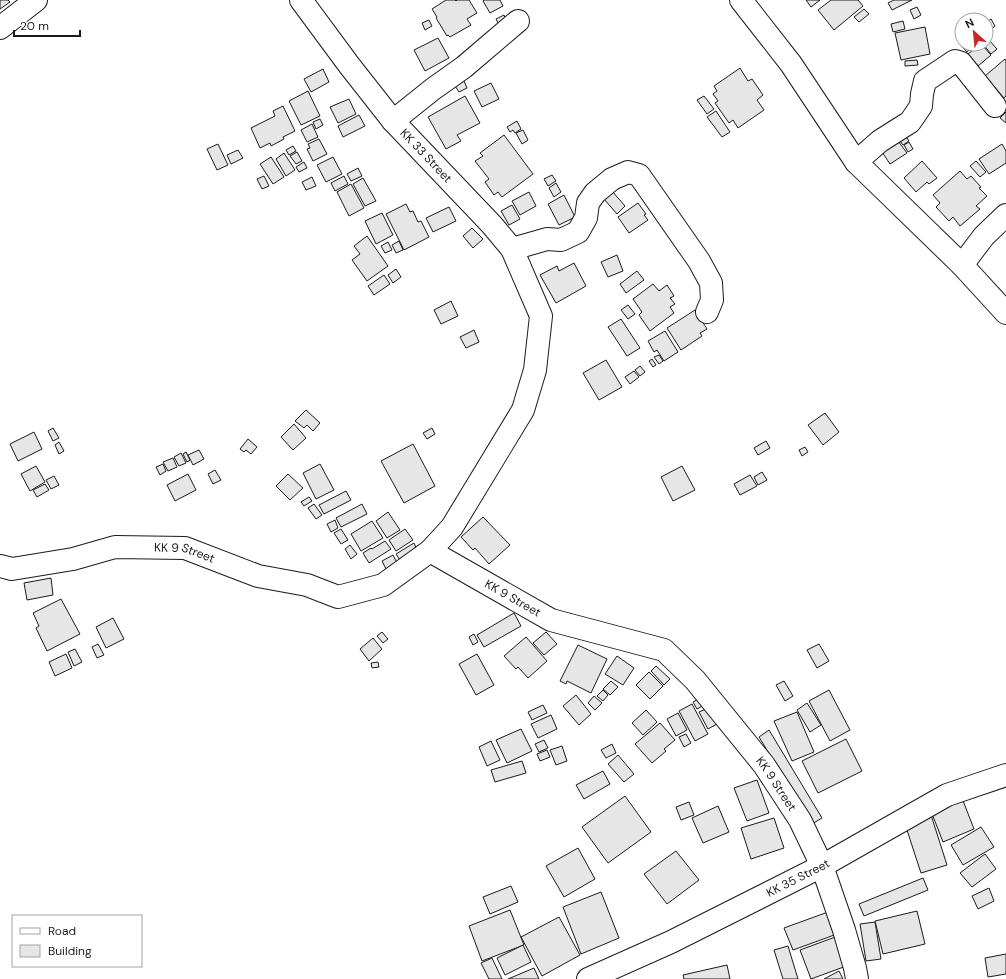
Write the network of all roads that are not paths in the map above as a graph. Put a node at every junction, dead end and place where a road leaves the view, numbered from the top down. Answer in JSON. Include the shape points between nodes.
{"nodes":[{"id":1,"x":36,"y":0,"type":"edge"},
{"id":2,"x":301,"y":0,"type":"edge"},
{"id":3,"x":741,"y":0,"type":"edge"},
{"id":4,"x":518,"y":21,"type":"dead end"},
{"id":5,"x":0,"y":28,"type":"edge"},
{"id":6,"x":995,"y":106,"type":"dead end"},
{"id":7,"x":393,"y":121,"type":"junction"},
{"id":8,"x":856,"y":162,"type":"junction"},
{"id":9,"x":1006,"y":215,"type":"edge"},
{"id":10,"x":512,"y":249,"type":"junction"},
{"id":11,"x":962,"y":265,"type":"junction"},
{"id":12,"x":707,"y":312,"type":"dead end"},
{"id":13,"x":1006,"y":313,"type":"edge"},
{"id":14,"x":430,"y":551,"type":"junction"},
{"id":15,"x":0,"y":566,"type":"edge"},
{"id":16,"x":1006,"y":775,"type":"edge"},
{"id":17,"x":822,"y":866,"type":"junction"},
{"id":18,"x":588,"y":979,"type":"edge"},
{"id":19,"x":857,"y":979,"type":"edge"}],
"edges":[{"from":1,"to":5,"type":"street"},
{"from":2,"to":7,"type":"street","name":"KK 33 Street"},
{"from":3,"to":8,"type":"street","via":[[791,64]]},
{"from":4,"to":7,"type":"street","via":[[464,67]]},
{"from":6,"to":8,"type":"street","via":[[961,63],[955,61],[925,81],[921,106],[910,122],[880,141]]},
{"from":7,"to":10,"type":"street","name":"KK 33 Street"},
{"from":8,"to":11,"type":"street"},
{"from":9,"to":11,"type":"street","via":[[984,236]]},
{"from":10,"to":12,"type":"street","via":[[547,240],[561,240],[578,232],[586,218],[588,203],[595,193],[612,179],[628,172],[638,176],[711,283],[712,300]]},
{"from":10,"to":14,"type":"street","name":"KK 33 Street","via":[[541,316],[535,370],[523,410],[452,527]]},
{"from":11,"to":13,"type":"street"},
{"from":14,"to":15,"type":"street","name":"KK 9 Street","via":[[383,585],[338,597],[307,585],[258,576],[185,548],[115,547],[73,560],[12,569]]},
{"from":14,"to":17,"type":"street","name":"KK 9 Street","via":[[551,620],[664,650],[695,680],[764,765],[800,820]]},
{"from":16,"to":17,"type":"street","name":"KK 35 Street","via":[[947,795]]},
{"from":17,"to":18,"type":"street","name":"KK 35 Street","via":[[671,942]]},
{"from":17,"to":19,"type":"street","name":"KK 9 Street","via":[[844,930]]}]}
